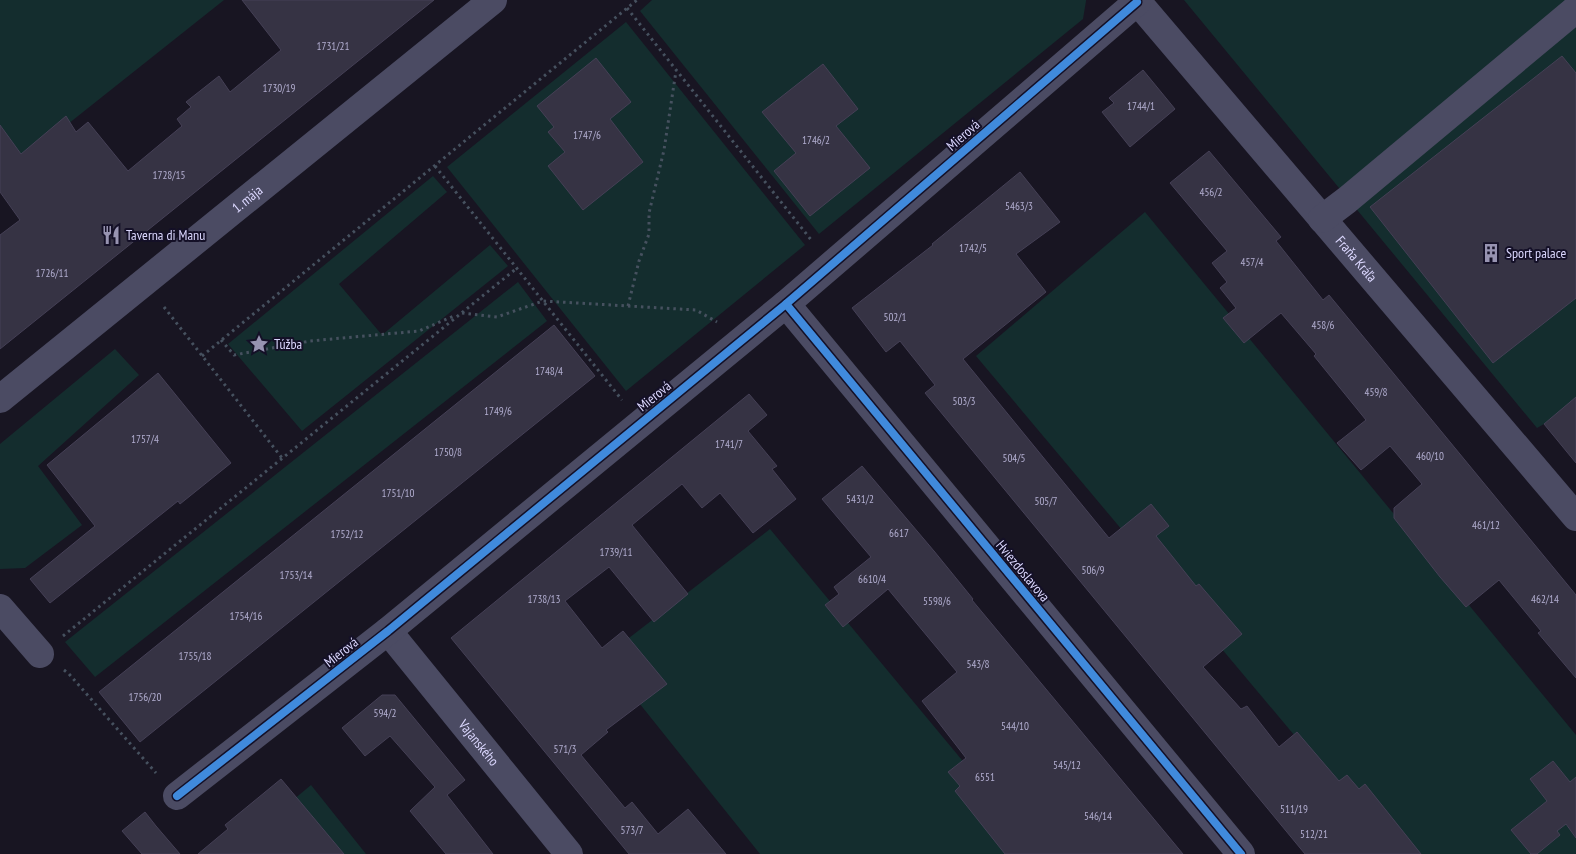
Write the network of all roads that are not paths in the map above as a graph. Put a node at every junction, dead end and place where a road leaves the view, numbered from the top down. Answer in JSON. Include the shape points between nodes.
{"nodes":[{"id":1,"x":493,"y":0,"type":"edge"},
{"id":2,"x":1136,"y":1,"type":"edge"},
{"id":3,"x":1576,"y":10,"type":"edge"},
{"id":4,"x":1322,"y":219,"type":"junction"},
{"id":5,"x":786,"y":304,"type":"junction"},
{"id":6,"x":0,"y":399,"type":"edge"},
{"id":7,"x":1576,"y":517,"type":"edge"},
{"id":8,"x":0,"y":608,"type":"edge"},
{"id":9,"x":388,"y":631,"type":"junction"},
{"id":10,"x":40,"y":654,"type":"road end"},
{"id":11,"x":177,"y":796,"type":"road end"},
{"id":12,"x":568,"y":854,"type":"edge"},
{"id":13,"x":1241,"y":854,"type":"edge"}],
"edges":[{"from":1,"to":6,"type":"street","name":"1. mája"},
{"from":2,"to":4,"type":"street","name":"Fraňa Kráľa"},
{"from":2,"to":5,"type":"street","name":"Mierová"},
{"from":3,"to":4,"type":"street"},
{"from":4,"to":7,"type":"street","name":"Fraňa Kráľa"},
{"from":5,"to":9,"type":"street","name":"Mierová"},
{"from":5,"to":13,"type":"street","name":"Hviezdoslavova"},
{"from":8,"to":10,"type":"street"},
{"from":9,"to":11,"type":"street","name":"Mierová"},
{"from":9,"to":12,"type":"street","name":"Vajanského"}]}
